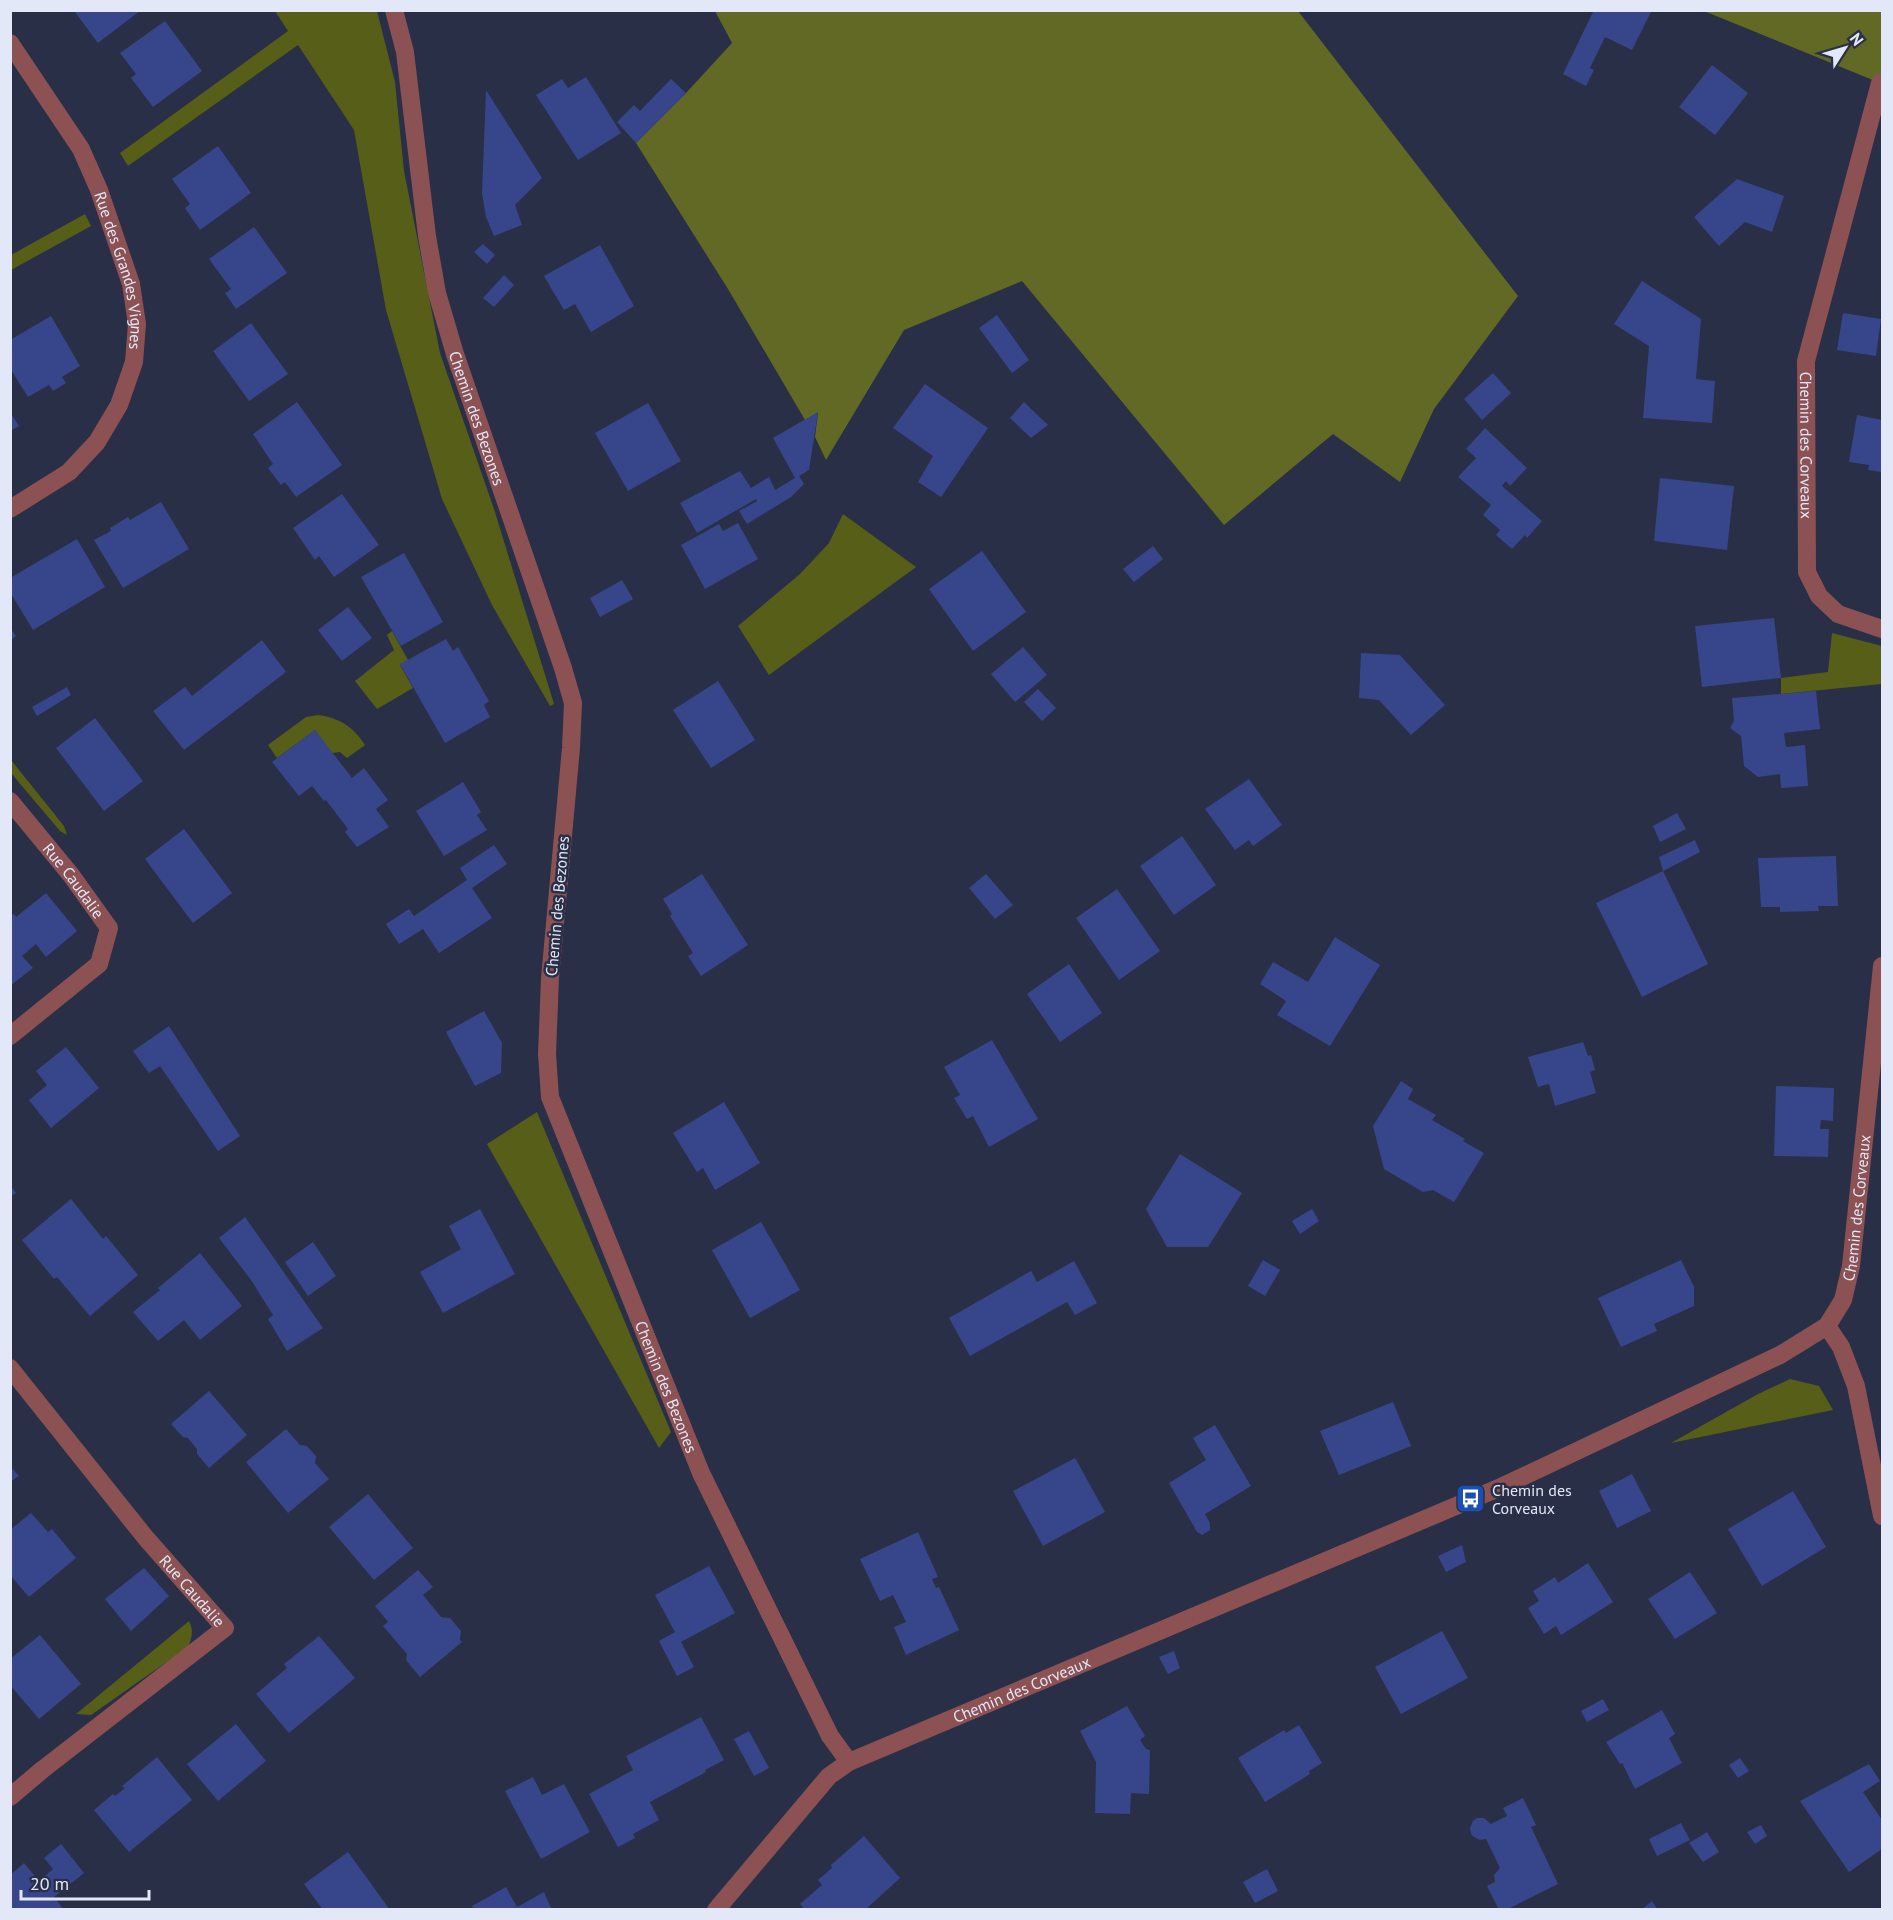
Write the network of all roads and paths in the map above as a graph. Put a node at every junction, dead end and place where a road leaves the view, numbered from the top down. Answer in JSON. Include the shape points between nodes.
{"nodes":[{"id":1,"x":394,"y":10,"type":"edge"},
{"id":2,"x":10,"y":43,"type":"edge"},
{"id":3,"x":1880,"y":83,"type":"dead end"},
{"id":4,"x":10,"y":509,"type":"edge"},
{"id":5,"x":1882,"y":629,"type":"edge"},
{"id":6,"x":10,"y":801,"type":"edge"},
{"id":7,"x":1882,"y":966,"type":"edge"},
{"id":8,"x":10,"y":1036,"type":"edge"},
{"id":9,"x":1827,"y":1326,"type":"junction"},
{"id":10,"x":10,"y":1368,"type":"edge"},
{"id":11,"x":1882,"y":1516,"type":"edge"},
{"id":12,"x":849,"y":1762,"type":"junction"},
{"id":13,"x":10,"y":1797,"type":"edge"},
{"id":14,"x":716,"y":1910,"type":"edge"}],
"edges":[{"from":1,"to":12,"type":"street","name":"Chemin des Bezones","via":[[405,52],[437,293],[573,703],[550,978],[550,1097],[701,1473],[830,1736]]},
{"from":2,"to":4,"type":"street","name":"Rue des Grandes Vignes","via":[[81,149],[131,284],[137,324],[134,362],[119,405],[97,442],[69,472]]},
{"from":3,"to":5,"type":"street","name":"Chemin des Corveaux","via":[[1806,361],[1806,549],[1807,572],[1819,596],[1838,614]]},
{"from":6,"to":8,"type":"street","name":"Rue Caudalie","via":[[109,927],[99,964]]},
{"from":7,"to":9,"type":"street","name":"Chemin des Corveaux","via":[[1851,1266],[1843,1300]]},
{"from":9,"to":11,"type":"street","via":[[1841,1347],[1856,1386]]},
{"from":9,"to":12,"type":"street","name":"Chemin des Corveaux","via":[[1780,1355],[1501,1487]]},
{"from":10,"to":13,"type":"street","name":"Rue Caudalie","via":[[145,1537],[225,1628]]},
{"from":12,"to":14,"type":"street","name":"Chemin des Corveaux","via":[[829,1776]]}]}
